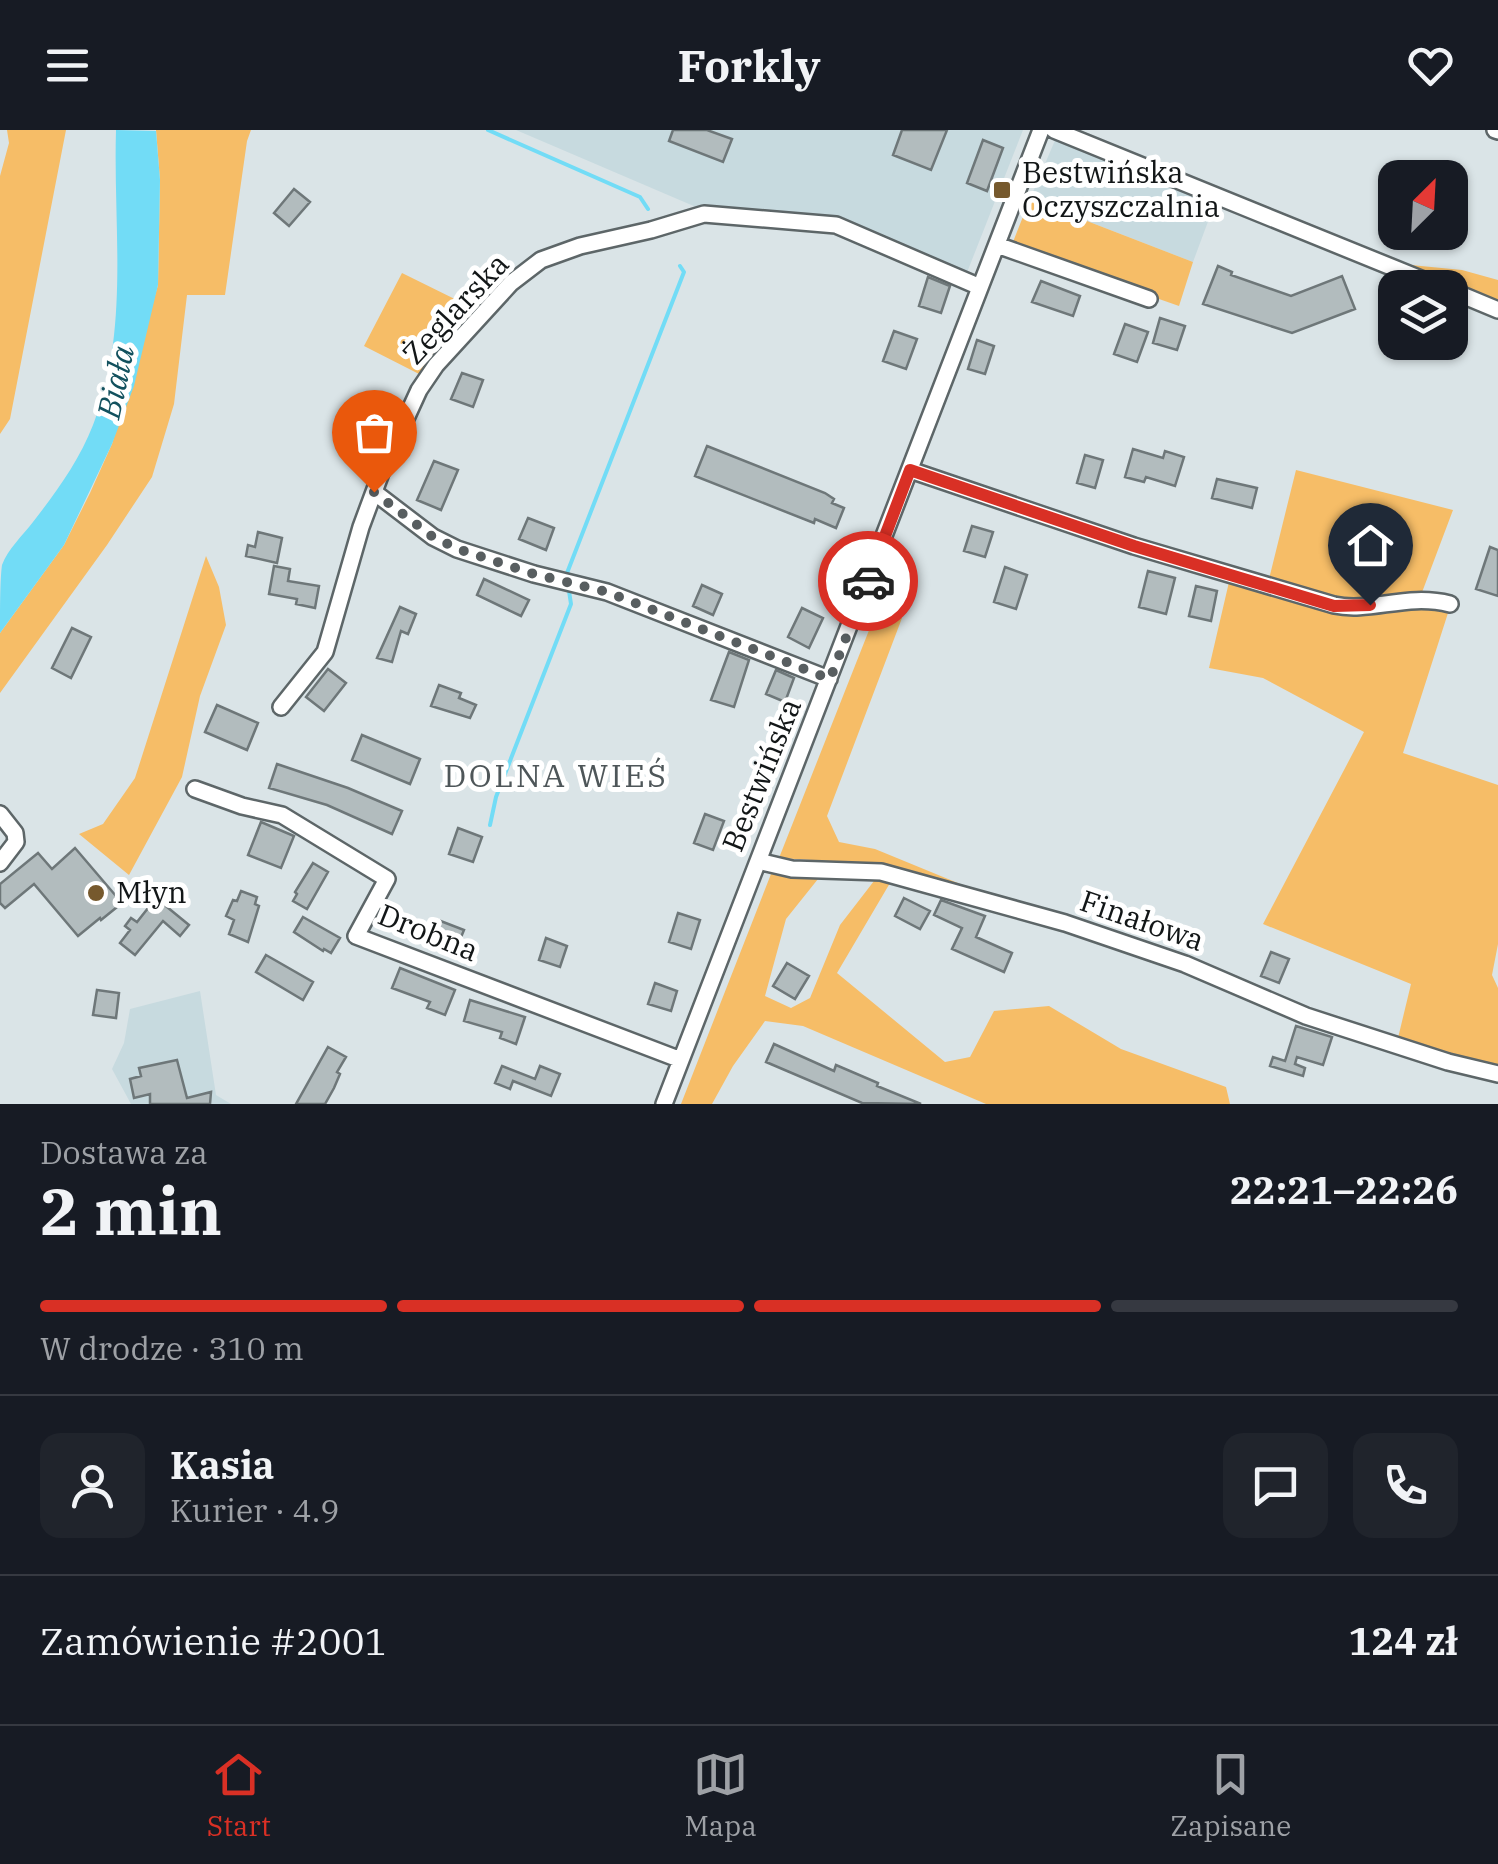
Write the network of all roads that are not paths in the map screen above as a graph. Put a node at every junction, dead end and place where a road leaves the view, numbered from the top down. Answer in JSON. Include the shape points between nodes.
{"nodes":[{"id":1,"x":1042,"y":130,"type":"edge"},
{"id":2,"x":1054,"y":130,"type":"edge"},
{"id":3,"x":996,"y":245,"type":"junction"},
{"id":4,"x":1400,"y":270,"type":"edge"},
{"id":5,"x":980,"y":287,"type":"junction"},
{"id":6,"x":1468,"y":298,"type":"edge"},
{"id":7,"x":1149,"y":299,"type":"dead end"},
{"id":8,"x":1498,"y":310,"type":"edge"},
{"id":9,"x":910,"y":470,"type":"junction"},
{"id":10,"x":374,"y":492,"type":"junction"},
{"id":11,"x":1450,"y":604,"type":"dead end"},
{"id":12,"x":830,"y":679,"type":"junction"},
{"id":13,"x":281,"y":707,"type":"dead end"},
{"id":14,"x":195,"y":789,"type":"dead end"},
{"id":15,"x":0,"y":814,"type":"edge"},
{"id":16,"x":758,"y":861,"type":"junction"},
{"id":17,"x":0,"y":863,"type":"edge"},
{"id":18,"x":681,"y":1060,"type":"junction"},
{"id":19,"x":1498,"y":1074,"type":"edge"},
{"id":20,"x":664,"y":1104,"type":"edge"}],
"edges":[{"from":1,"to":3,"type":"street","name":"Bestwińska"},
{"from":2,"to":4,"type":"street"},
{"from":3,"to":5,"type":"street","name":"Bestwińska"},
{"from":3,"to":7,"type":"street"},
{"from":5,"to":9,"type":"street","name":"Bestwińska"},
{"from":5,"to":10,"type":"street","name":"Żeglarska","via":[[818,221],[704,214],[557,254],[512,284],[436,365]]},
{"from":6,"to":8,"type":"street"},
{"from":9,"to":11,"type":"street","via":[[1334,606]]},
{"from":9,"to":12,"type":"street","name":"Bestwińska"},
{"from":10,"to":12,"type":"street","via":[[458,549],[607,592]]},
{"from":10,"to":13,"type":"street","name":"Żeglarska","via":[[325,652]]},
{"from":12,"to":16,"type":"street","name":"Bestwińska"},
{"from":14,"to":18,"type":"street","name":"Drobna","via":[[282,815],[387,879],[356,936]]},
{"from":15,"to":17,"type":"street","via":[[16,842]]},
{"from":16,"to":18,"type":"street","name":"Bestwińska"},
{"from":16,"to":19,"type":"street","name":"Finałowa","via":[[881,872],[1065,923],[1306,1016]]},
{"from":18,"to":20,"type":"street","name":"Bestwińska"}]}
